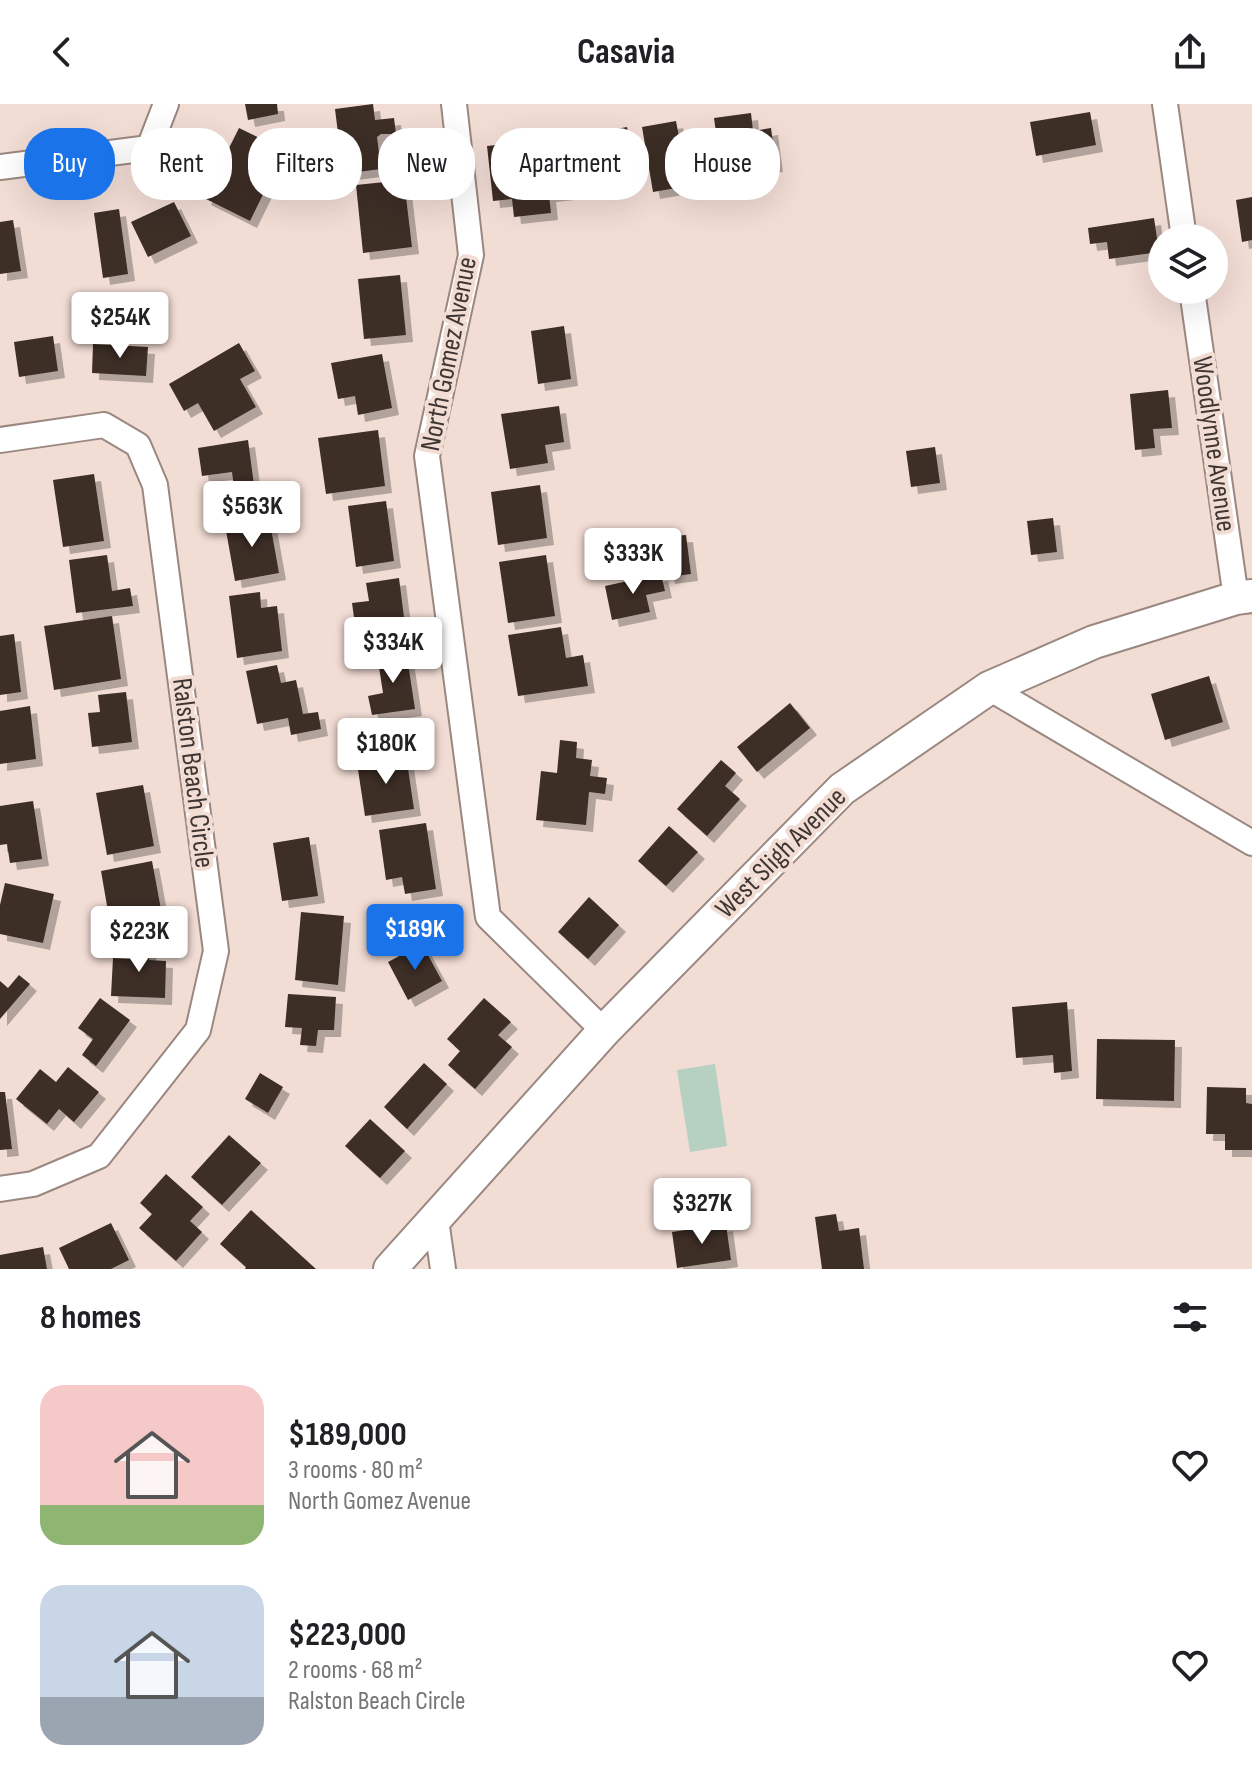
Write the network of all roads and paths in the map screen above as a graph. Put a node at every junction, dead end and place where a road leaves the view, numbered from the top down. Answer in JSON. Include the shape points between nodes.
{"nodes":[{"id":1,"x":166,"y":104,"type":"edge"},
{"id":2,"x":454,"y":104,"type":"edge"},
{"id":3,"x":1165,"y":104,"type":"edge"},
{"id":4,"x":0,"y":167,"type":"edge"},
{"id":5,"x":1182,"y":224,"type":"edge"},
{"id":6,"x":1194,"y":304,"type":"edge"},
{"id":7,"x":0,"y":440,"type":"edge"},
{"id":8,"x":1244,"y":597,"type":"edge"},
{"id":9,"x":989,"y":688,"type":"junction"},
{"id":10,"x":1252,"y":843,"type":"edge"},
{"id":11,"x":604,"y":1031,"type":"junction"},
{"id":12,"x":0,"y":1189,"type":"edge"},
{"id":13,"x":436,"y":1220,"type":"junction"},
{"id":14,"x":390,"y":1269,"type":"edge"},
{"id":15,"x":443,"y":1269,"type":"edge"}],
"edges":[{"from":1,"to":4,"type":"street","via":[[149,148]]},
{"from":2,"to":11,"type":"street","name":"North Gomez Avenue","via":[[471,255],[427,456],[488,917]]},
{"from":3,"to":5,"type":"street"},
{"from":6,"to":8,"type":"street","name":"Woodlynne Avenue"},
{"from":7,"to":12,"type":"street","name":"Ralston Beach Circle","via":[[104,425],[138,445],[155,485],[216,951],[198,1030],[99,1156],[33,1184]]},
{"from":8,"to":9,"type":"main road","name":"West Sligh Avenue","via":[[1102,639]]},
{"from":9,"to":10,"type":"street"},
{"from":9,"to":11,"type":"main road","name":"West Sligh Avenue","via":[[842,789]]},
{"from":11,"to":13,"type":"main road","name":"West Sligh Avenue"},
{"from":13,"to":14,"type":"main road","name":"West Sligh Avenue"},
{"from":13,"to":15,"type":"street"}]}
